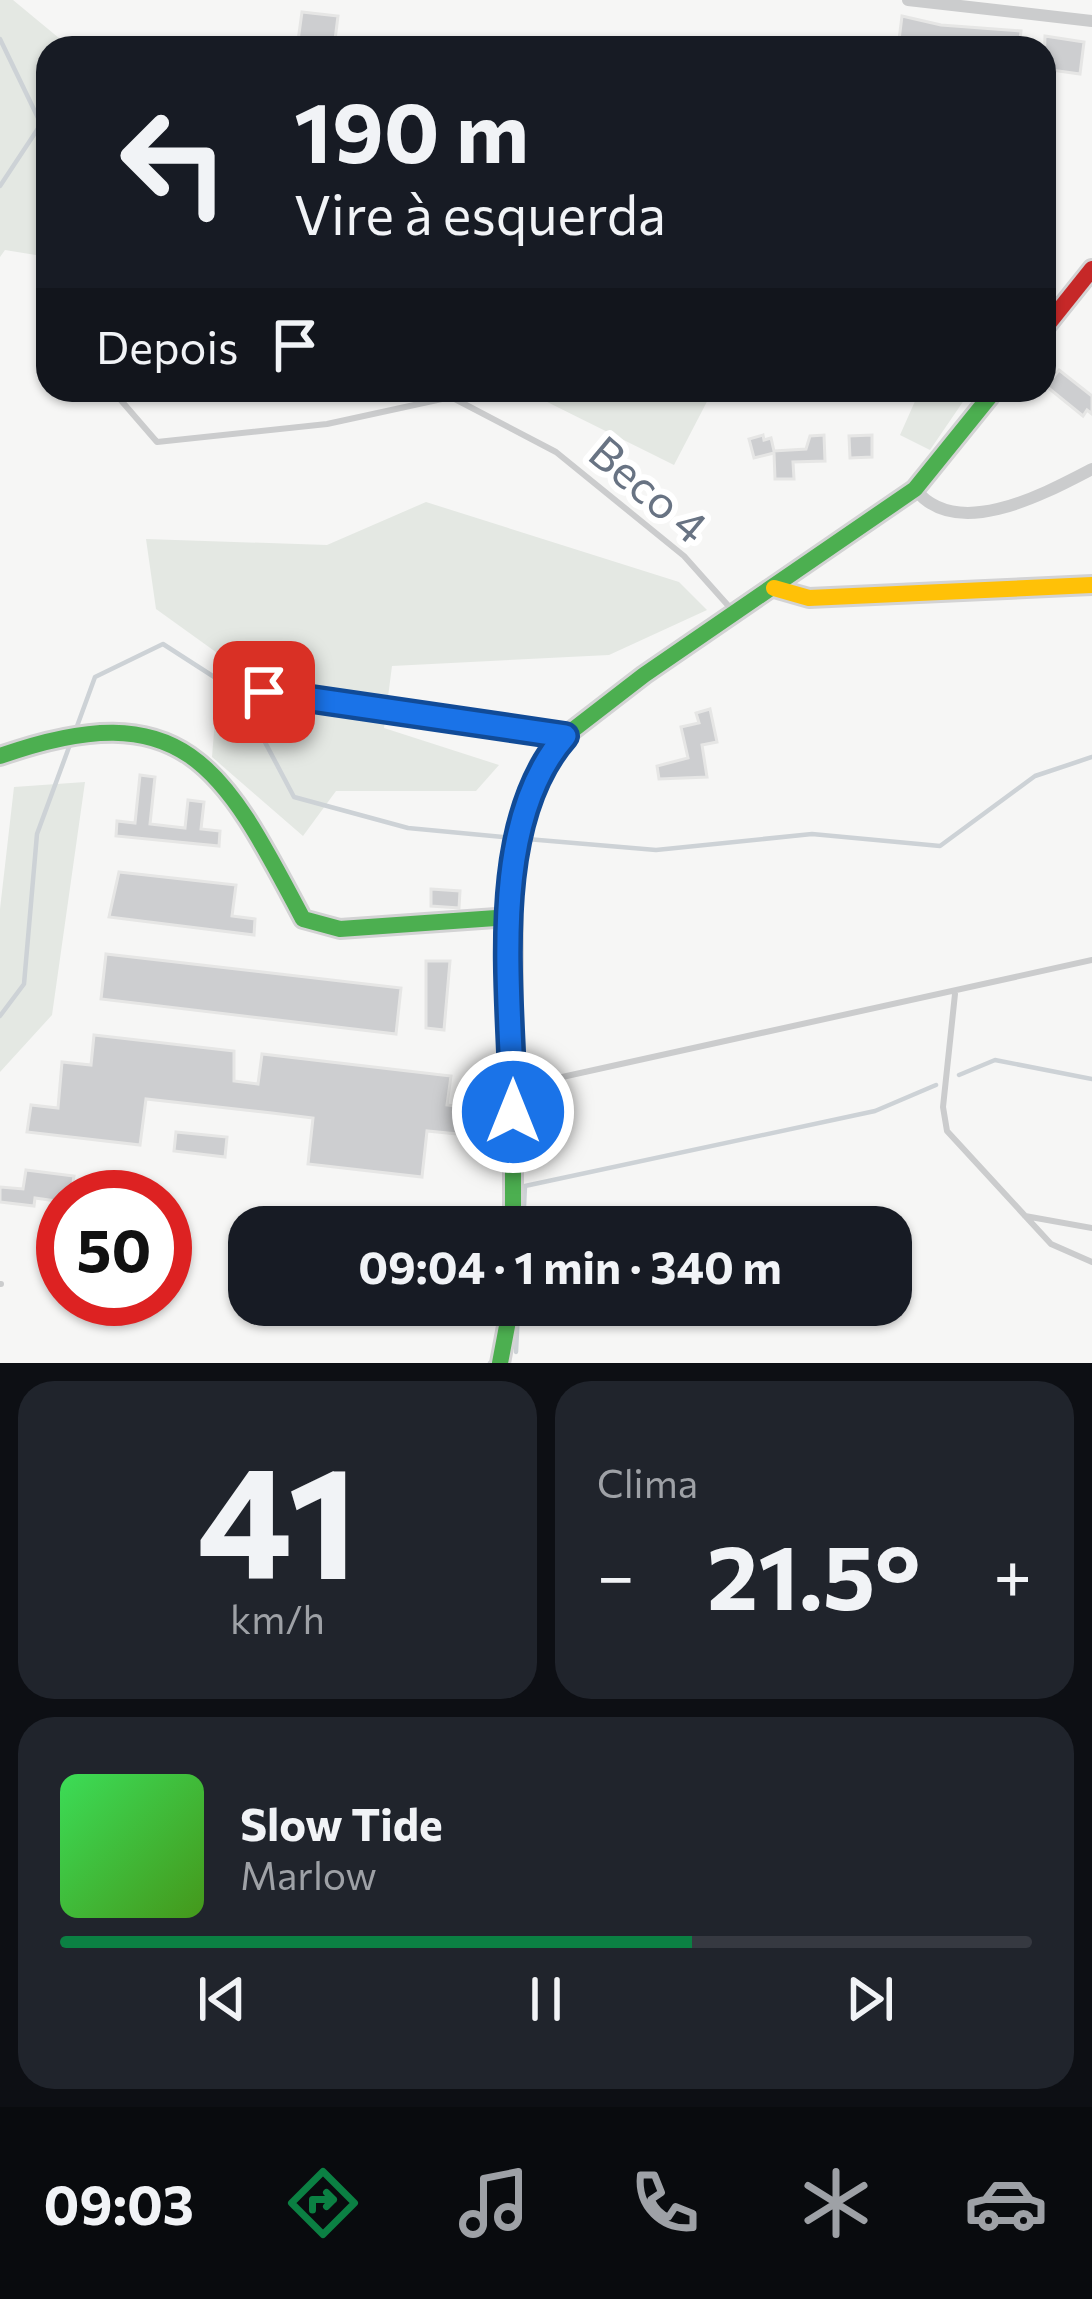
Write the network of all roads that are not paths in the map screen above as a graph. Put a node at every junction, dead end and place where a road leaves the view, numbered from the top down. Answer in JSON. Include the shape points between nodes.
{"nodes":[{"id":1,"x":908,"y":0,"type":"edge"},
{"id":2,"x":1092,"y":21,"type":"edge"},
{"id":3,"x":1092,"y":268,"type":"edge"},
{"id":4,"x":1056,"y":314,"type":"edge"},
{"id":5,"x":123,"y":402,"type":"edge"},
{"id":6,"x":428,"y":402,"type":"edge"},
{"id":7,"x":461,"y":402,"type":"edge"},
{"id":8,"x":985,"y":402,"type":"edge"},
{"id":9,"x":1092,"y":469,"type":"edge"},
{"id":10,"x":915,"y":489,"type":"junction"},
{"id":11,"x":1092,"y":585,"type":"edge"},
{"id":12,"x":774,"y":588,"type":"junction"},
{"id":13,"x":736,"y":614,"type":"junction"},
{"id":14,"x":264,"y":692,"type":"dead end"},
{"id":15,"x":565,"y":736,"type":"junction"},
{"id":16,"x":0,"y":756,"type":"edge"},
{"id":17,"x":511,"y":917,"type":"junction"},
{"id":18,"x":1092,"y":960,"type":"edge"},
{"id":19,"x":955,"y":994,"type":"junction"},
{"id":20,"x":513,"y":1088,"type":"junction"},
{"id":21,"x":513,"y":1206,"type":"edge"},
{"id":22,"x":1024,"y":1215,"type":"junction"},
{"id":23,"x":1092,"y":1228,"type":"edge"},
{"id":24,"x":1092,"y":1262,"type":"edge"},
{"id":25,"x":507,"y":1326,"type":"edge"},
{"id":26,"x":500,"y":1363,"type":"edge"}],
"edges":[{"from":1,"to":2,"type":"street"},
{"from":3,"to":4,"type":"main road"},
{"from":5,"to":6,"type":"lane","name":"Beco 4","via":[[158,442],[327,424]]},
{"from":7,"to":13,"type":"lane","name":"Beco 4","via":[[556,452],[685,556]]},
{"from":8,"to":10,"type":"main road"},
{"from":9,"to":10,"type":"street","via":[[986,512],[930,508]]},
{"from":10,"to":12,"type":"main road"},
{"from":11,"to":12,"type":"main road","via":[[809,598]]},
{"from":12,"to":13,"type":"main road"},
{"from":13,"to":15,"type":"main road"},
{"from":14,"to":15,"type":"street"},
{"from":15,"to":17,"type":"main road","via":[[540,764],[518,822]]},
{"from":16,"to":17,"type":"main road","via":[[57,730],[141,730],[200,759],[225,786],[303,920],[340,929]]},
{"from":17,"to":20,"type":"main road"},
{"from":18,"to":19,"type":"lane"},
{"from":19,"to":20,"type":"lane"},
{"from":19,"to":22,"type":"lane","via":[[947,1131]]},
{"from":20,"to":21,"type":"main road"},
{"from":22,"to":23,"type":"lane"},
{"from":22,"to":24,"type":"lane","via":[[1066,1254]]},
{"from":25,"to":26,"type":"main road"}]}
